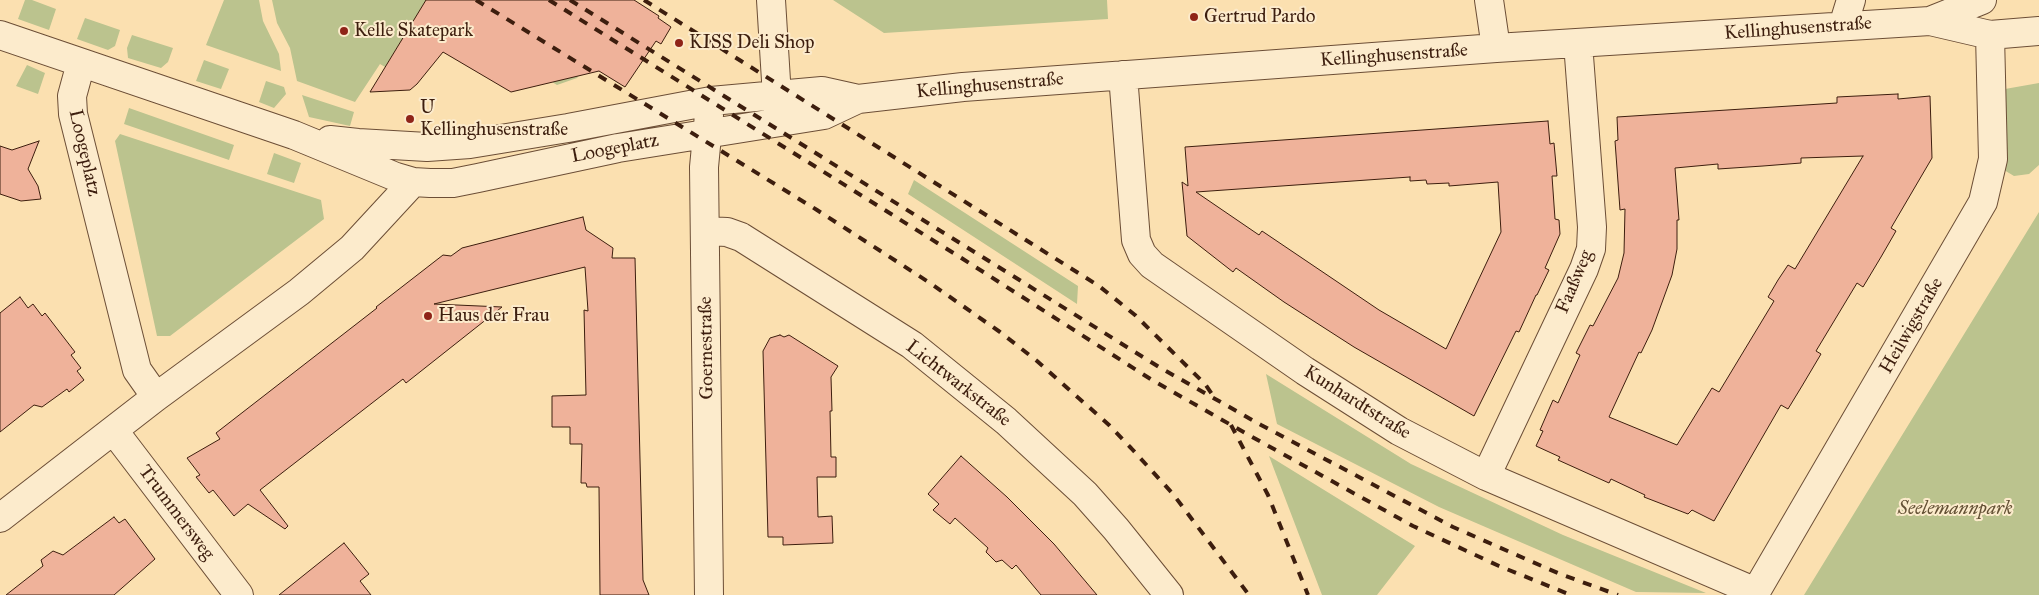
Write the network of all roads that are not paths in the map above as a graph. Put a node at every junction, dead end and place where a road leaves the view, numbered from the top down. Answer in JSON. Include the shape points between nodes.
{"nodes":[{"id":1,"x":771,"y":0,"type":"edge"},
{"id":2,"x":1489,"y":0,"type":"edge"},
{"id":3,"x":1851,"y":0,"type":"edge"},
{"id":4,"x":1982,"y":0,"type":"edge"},
{"id":5,"x":1930,"y":21,"type":"junction"},
{"id":6,"x":1843,"y":26,"type":"junction"},
{"id":7,"x":2039,"y":30,"type":"edge"},
{"id":8,"x":0,"y":35,"type":"edge"},
{"id":9,"x":1990,"y":35,"type":"junction"},
{"id":10,"x":1578,"y":43,"type":"junction"},
{"id":11,"x":1496,"y":48,"type":"junction"},
{"id":12,"x":81,"y":63,"type":"junction"},
{"id":13,"x":1123,"y":75,"type":"junction"},
{"id":14,"x":777,"y":94,"type":"junction"},
{"id":15,"x":858,"y":99,"type":"junction"},
{"id":16,"x":711,"y":101,"type":"junction"},
{"id":17,"x":779,"y":122,"type":"junction"},
{"id":18,"x":568,"y":128,"type":"junction"},
{"id":19,"x":706,"y":133,"type":"junction"},
{"id":20,"x":385,"y":158,"type":"junction"},
{"id":21,"x":524,"y":168,"type":"junction"},
{"id":22,"x":413,"y":182,"type":"junction"},
{"id":23,"x":706,"y":230,"type":"junction"},
{"id":24,"x":156,"y":397,"type":"junction"},
{"id":25,"x":114,"y":430,"type":"junction"},
{"id":26,"x":1486,"y":476,"type":"junction"},
{"id":27,"x":0,"y":518,"type":"edge"},
{"id":28,"x":1755,"y":593,"type":"edge"},
{"id":29,"x":239,"y":595,"type":"edge"},
{"id":30,"x":709,"y":595,"type":"edge"},
{"id":31,"x":1169,"y":595,"type":"edge"}],
"edges":[{"from":1,"to":14,"type":"street"},
{"from":2,"to":11,"type":"street"},
{"from":3,"to":6,"type":"street"},
{"from":4,"to":5,"type":"street","name":"Kellinghusenstraße"},
{"from":5,"to":6,"type":"street","name":"Kellinghusenstraße"},
{"from":5,"to":9,"type":"street","name":"Kellinghusenstraße"},
{"from":6,"to":10,"type":"street","name":"Kellinghusenstraße"},
{"from":7,"to":9,"type":"street","name":"Kellinghusenstraße"},
{"from":8,"to":12,"type":"street"},
{"from":9,"to":28,"type":"street","name":"Heilwigstraße","via":[[1993,159],[1983,202]]},
{"from":10,"to":11,"type":"street","name":"Kellinghusenstraße"},
{"from":10,"to":26,"type":"street","name":"Faaßweg","via":[[1591,249]]},
{"from":11,"to":13,"type":"street","name":"Kellinghusenstraße"},
{"from":12,"to":20,"type":"street","name":"Loogeplatz","via":[[294,135]]},
{"from":12,"to":24,"type":"street","name":"Loogeplatz","via":[[72,96],[73,114],[137,370]]},
{"from":13,"to":15,"type":"street","name":"Kellinghusenstraße","via":[[962,87]]},
{"from":13,"to":26,"type":"street","name":"Kunhardtstraße","via":[[1136,240],[1147,260],[1348,400],[1399,431]]},
{"from":14,"to":15,"type":"street","name":"Kellinghusenstraße","via":[[822,90]]},
{"from":14,"to":16,"type":"street","name":"Kellinghusenstraße"},
{"from":14,"to":17,"type":"street"},
{"from":15,"to":17,"type":"street","name":"Kellinghusenstraße","via":[[824,115]]},
{"from":16,"to":18,"type":"street","name":"Loogeplatz"},
{"from":16,"to":19,"type":"street","name":"Goernestraße"},
{"from":17,"to":19,"type":"street","name":"Kellinghusenstraße"},
{"from":18,"to":20,"type":"street","name":"Loogeplatz","via":[[470,144],[427,147]]},
{"from":18,"to":21,"type":"street","name":"Loogeplatz"},
{"from":19,"to":21,"type":"street","name":"Loogeplatz"},
{"from":19,"to":23,"type":"street","name":"Goernestraße"},
{"from":20,"to":22,"type":"street","name":"Loogeplatz"},
{"from":21,"to":22,"type":"street","name":"Loogeplatz","via":[[453,183]]},
{"from":22,"to":24,"type":"street","via":[[329,268]]},
{"from":23,"to":30,"type":"street","name":"Goernestraße"},
{"from":23,"to":31,"type":"street","name":"Lichtwarkstraße","via":[[741,237],[919,351],[1006,421],[1085,494]]},
{"from":24,"to":25,"type":"street"},
{"from":25,"to":27,"type":"street"},
{"from":25,"to":29,"type":"street","name":"Trummersweg"},
{"from":26,"to":28,"type":"street","name":"Kunhardtstraße"}]}
